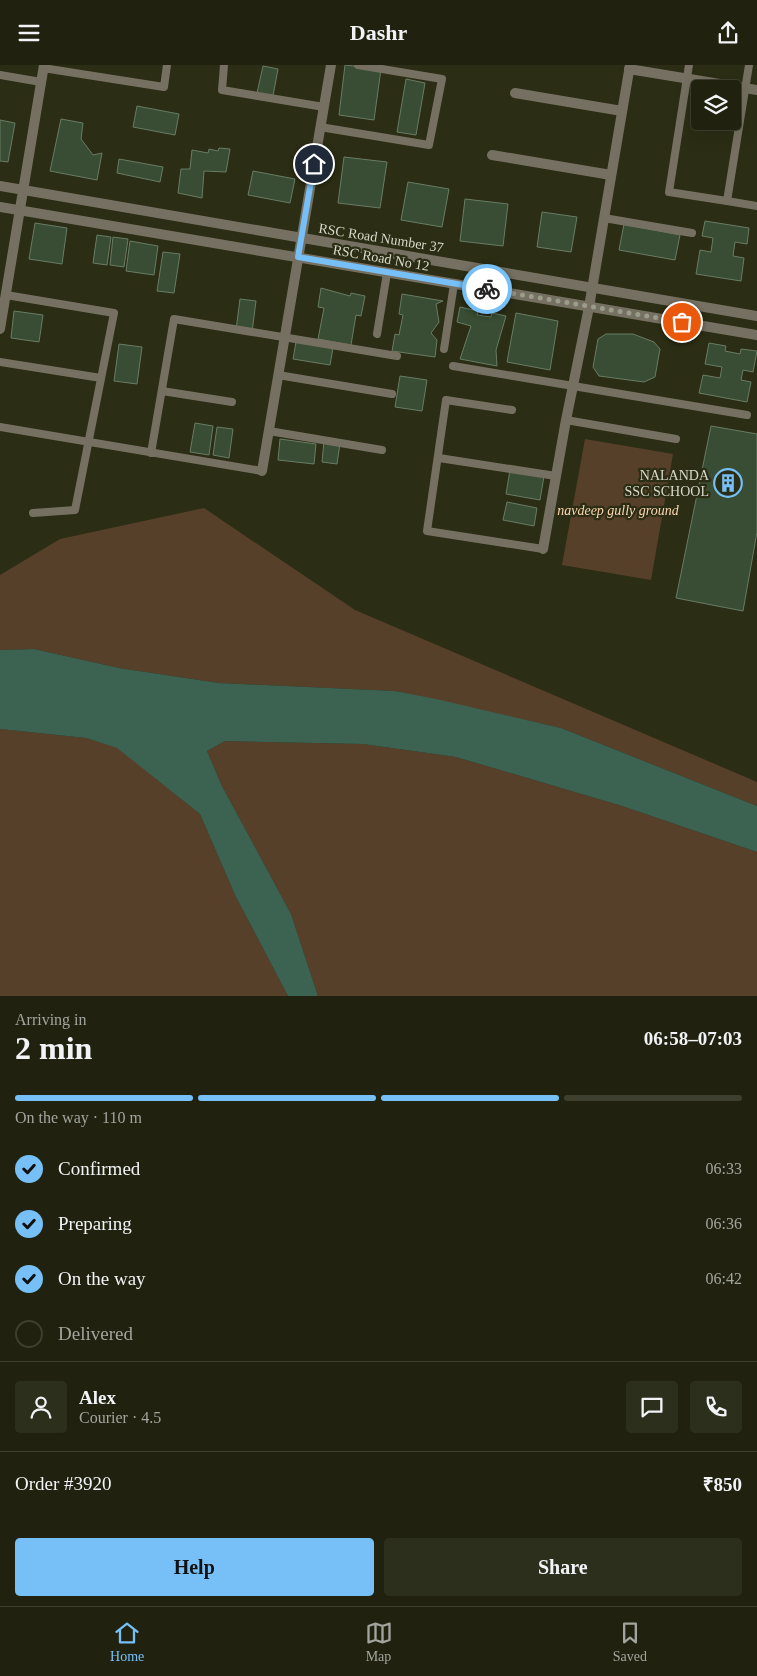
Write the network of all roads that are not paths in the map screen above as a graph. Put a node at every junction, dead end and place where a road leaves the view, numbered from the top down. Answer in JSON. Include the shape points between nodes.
{"nodes":[{"id":1,"x":167,"y":65,"type":"edge"},
{"id":2,"x":224,"y":65,"type":"edge"},
{"id":3,"x":331,"y":65,"type":"edge"},
{"id":4,"x":358,"y":65,"type":"edge"},
{"id":5,"x":689,"y":65,"type":"edge"},
{"id":6,"x":749,"y":65,"type":"edge"},
{"id":7,"x":44,"y":67,"type":"edge"},
{"id":8,"x":629,"y":67,"type":"edge"},
{"id":9,"x":0,"y":75,"type":"edge"},
{"id":10,"x":687,"y":79,"type":"junction"},
{"id":11,"x":41,"y":82,"type":"junction"},
{"id":12,"x":745,"y":89,"type":"junction"},
{"id":13,"x":757,"y":90,"type":"edge"},
{"id":14,"x":515,"y":93,"type":"dead end"},
{"id":15,"x":324,"y":107,"type":"junction"},
{"id":16,"x":622,"y":111,"type":"junction"},
{"id":17,"x":320,"y":127,"type":"junction"},
{"id":18,"x":492,"y":155,"type":"dead end"},
{"id":19,"x":611,"y":175,"type":"junction"},
{"id":20,"x":0,"y":186,"type":"edge"},
{"id":21,"x":23,"y":191,"type":"junction"},
{"id":22,"x":727,"y":201,"type":"junction"},
{"id":23,"x":757,"y":206,"type":"edge"},
{"id":24,"x":0,"y":207,"type":"edge"},
{"id":25,"x":20,"y":211,"type":"junction"},
{"id":26,"x":604,"y":218,"type":"junction"},
{"id":27,"x":692,"y":233,"type":"dead end"},
{"id":28,"x":301,"y":239,"type":"junction"},
{"id":29,"x":298,"y":257,"type":"junction"},
{"id":30,"x":387,"y":273,"type":"junction"},
{"id":31,"x":454,"y":284,"type":"junction"},
{"id":32,"x":593,"y":287,"type":"junction"},
{"id":33,"x":6,"y":295,"type":"junction"},
{"id":34,"x":590,"y":307,"type":"junction"},
{"id":35,"x":757,"y":316,"type":"edge"},
{"id":36,"x":0,"y":329,"type":"edge"},
{"id":37,"x":377,"y":334,"type":"dead end"},
{"id":38,"x":757,"y":335,"type":"edge"},
{"id":39,"x":285,"y":338,"type":"junction"},
{"id":40,"x":444,"y":349,"type":"dead end"},
{"id":41,"x":397,"y":356,"type":"dead end"},
{"id":42,"x":0,"y":362,"type":"edge"},
{"id":43,"x":453,"y":366,"type":"dead end"},
{"id":44,"x":278,"y":375,"type":"junction"},
{"id":45,"x":101,"y":378,"type":"junction"},
{"id":46,"x":573,"y":386,"type":"junction"},
{"id":47,"x":162,"y":391,"type":"junction"},
{"id":48,"x":392,"y":394,"type":"dead end"},
{"id":49,"x":232,"y":402,"type":"dead end"},
{"id":50,"x":512,"y":411,"type":"dead end"},
{"id":51,"x":747,"y":415,"type":"dead end"},
{"id":52,"x":566,"y":419,"type":"junction"},
{"id":53,"x":0,"y":427,"type":"edge"},
{"id":54,"x":269,"y":431,"type":"junction"},
{"id":55,"x":676,"y":439,"type":"dead end"},
{"id":56,"x":87,"y":442,"type":"junction"},
{"id":57,"x":382,"y":450,"type":"dead end"},
{"id":58,"x":151,"y":453,"type":"junction"},
{"id":59,"x":439,"y":458,"type":"junction"},
{"id":60,"x":262,"y":471,"type":"joint"},
{"id":61,"x":556,"y":476,"type":"junction"},
{"id":62,"x":33,"y":513,"type":"dead end"},
{"id":63,"x":543,"y":549,"type":"joint"}],
"edges":[{"from":1,"to":7,"type":"lane","via":[[164,87]]},
{"from":2,"to":15,"type":"lane","via":[[222,90]]},
{"from":3,"to":15,"type":"street"},
{"from":4,"to":17,"type":"lane","via":[[442,79],[429,145]]},
{"from":5,"to":10,"type":"lane"},
{"from":6,"to":12,"type":"lane"},
{"from":7,"to":11,"type":"street"},
{"from":8,"to":10,"type":"street"},
{"from":8,"to":16,"type":"street"},
{"from":9,"to":11,"type":"lane"},
{"from":10,"to":12,"type":"street"},
{"from":10,"to":22,"type":"lane","via":[[669,192]]},
{"from":11,"to":21,"type":"street"},
{"from":12,"to":13,"type":"street"},
{"from":12,"to":22,"type":"lane"},
{"from":14,"to":16,"type":"street"},
{"from":15,"to":17,"type":"street"},
{"from":16,"to":19,"type":"street"},
{"from":17,"to":28,"type":"street"},
{"from":18,"to":19,"type":"street"},
{"from":19,"to":26,"type":"street"},
{"from":20,"to":21,"type":"street","name":"RSC Road Number 37"},
{"from":21,"to":25,"type":"street"},
{"from":21,"to":28,"type":"street","name":"RSC Road Number 37"},
{"from":22,"to":23,"type":"lane"},
{"from":24,"to":25,"type":"street","name":"RSC Road No 12"},
{"from":25,"to":29,"type":"street","name":"RSC Road No 12"},
{"from":25,"to":33,"type":"street"},
{"from":26,"to":27,"type":"lane"},
{"from":26,"to":32,"type":"street"},
{"from":28,"to":29,"type":"street"},
{"from":28,"to":32,"type":"street","name":"RSC Road Number 37"},
{"from":29,"to":30,"type":"street","name":"RSC Road No 12"},
{"from":29,"to":39,"type":"street"},
{"from":30,"to":31,"type":"street","name":"RSC Road No 12"},
{"from":30,"to":37,"type":"lane"},
{"from":31,"to":34,"type":"street","name":"RSC Road No 12"},
{"from":31,"to":40,"type":"lane"},
{"from":32,"to":34,"type":"street"},
{"from":32,"to":35,"type":"street","name":"RSC Road Number 37"},
{"from":33,"to":36,"type":"street"},
{"from":33,"to":45,"type":"lane","via":[[114,313]]},
{"from":34,"to":38,"type":"street","name":"RSC Road No 12"},
{"from":34,"to":46,"type":"street"},
{"from":39,"to":41,"type":"lane"},
{"from":39,"to":44,"type":"street"},
{"from":39,"to":47,"type":"lane","via":[[174,319]]},
{"from":42,"to":45,"type":"lane"},
{"from":43,"to":46,"type":"lane"},
{"from":44,"to":48,"type":"lane"},
{"from":44,"to":54,"type":"street"},
{"from":45,"to":56,"type":"lane"},
{"from":46,"to":51,"type":"lane"},
{"from":46,"to":52,"type":"street"},
{"from":47,"to":49,"type":"lane"},
{"from":47,"to":58,"type":"lane"},
{"from":50,"to":59,"type":"lane","via":[[446,400]]},
{"from":52,"to":55,"type":"lane"},
{"from":52,"to":61,"type":"street"},
{"from":53,"to":56,"type":"lane"},
{"from":54,"to":57,"type":"lane"},
{"from":54,"to":60,"type":"street"},
{"from":56,"to":58,"type":"lane"},
{"from":56,"to":62,"type":"lane","via":[[75,510]]},
{"from":58,"to":60,"type":"lane"},
{"from":59,"to":61,"type":"lane"},
{"from":59,"to":63,"type":"lane","via":[[427,531]]},
{"from":61,"to":63,"type":"street"}]}
